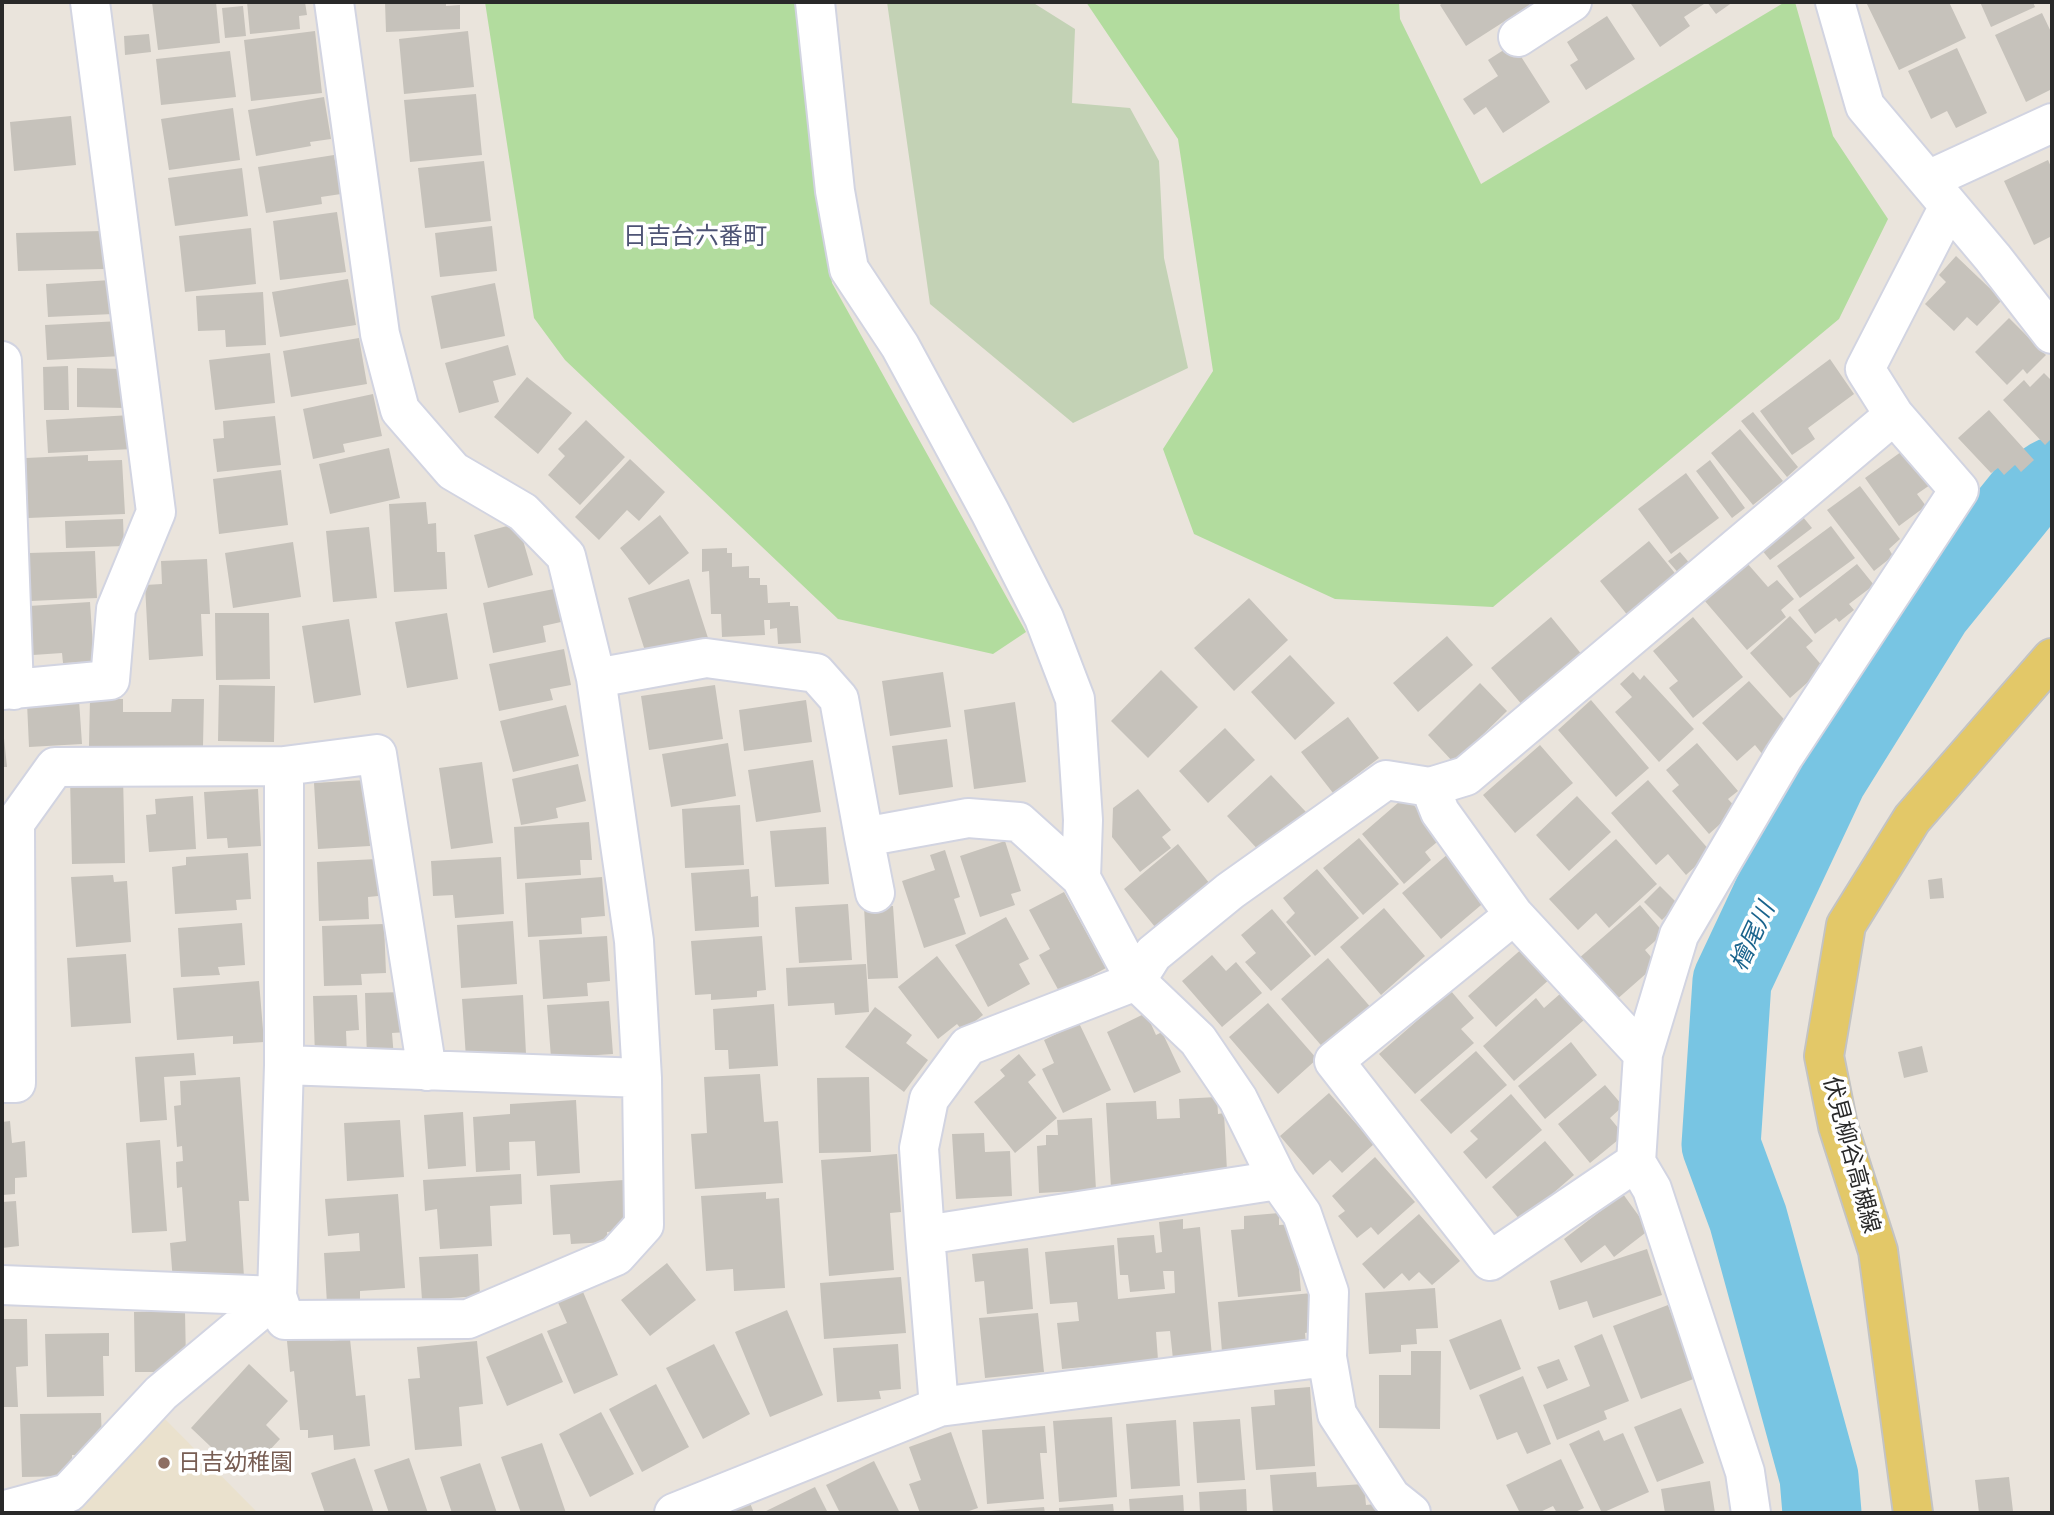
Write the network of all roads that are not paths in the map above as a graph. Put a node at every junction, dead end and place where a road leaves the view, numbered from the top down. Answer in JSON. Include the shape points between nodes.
{"nodes":[{"id":1,"x":90,"y":2,"type":"edge"},
{"id":2,"x":334,"y":2,"type":"edge"},
{"id":3,"x":816,"y":2,"type":"edge"},
{"id":4,"x":1835,"y":2,"type":"edge"},
{"id":5,"x":1564,"y":4,"type":"edge"},
{"id":6,"x":1518,"y":37,"type":"dead end"},
{"id":7,"x":2052,"y":122,"type":"edge"},
{"id":8,"x":1939,"y":193,"type":"junction"},
{"id":9,"x":2052,"y":334,"type":"edge"},
{"id":10,"x":2,"y":361,"type":"edge"},
{"id":11,"x":1894,"y":415,"type":"junction"},
{"id":12,"x":2052,"y":658,"type":"edge"},
{"id":13,"x":596,"y":678,"type":"junction"},
{"id":14,"x":8,"y":690,"type":"edge"},
{"id":15,"x":284,"y":766,"type":"junction"},
{"id":16,"x":1430,"y":787,"type":"junction"},
{"id":17,"x":864,"y":836,"type":"junction"},
{"id":18,"x":1081,"y":878,"type":"junction"},
{"id":19,"x":874,"y":893,"type":"dead end"},
{"id":20,"x":1514,"y":915,"type":"junction"},
{"id":21,"x":1136,"y":981,"type":"junction"},
{"id":22,"x":1643,"y":1054,"type":"junction"},
{"id":23,"x":284,"y":1065,"type":"junction"},
{"id":24,"x":427,"y":1071,"type":"junction"},
{"id":25,"x":642,"y":1078,"type":"junction"},
{"id":26,"x":2,"y":1083,"type":"edge"},
{"id":27,"x":1636,"y":1162,"type":"junction"},
{"id":28,"x":1278,"y":1180,"type":"junction"},
{"id":29,"x":925,"y":1235,"type":"junction"},
{"id":30,"x":2,"y":1285,"type":"edge"},
{"id":31,"x":277,"y":1296,"type":"junction"},
{"id":32,"x":1327,"y":1357,"type":"junction"},
{"id":33,"x":940,"y":1407,"type":"junction"},
{"id":34,"x":2,"y":1511,"type":"edge"},
{"id":35,"x":674,"y":1513,"type":"edge"},
{"id":36,"x":1411,"y":1513,"type":"edge"},
{"id":37,"x":1751,"y":1513,"type":"edge"},
{"id":38,"x":1913,"y":1513,"type":"edge"}],
"edges":[{"from":1,"to":14,"type":"street","via":[[156,512],[116,610],[110,680]]},
{"from":2,"to":13,"type":"street","via":[[380,334],[400,410],[453,471],[523,512],[566,556]]},
{"from":3,"to":18,"type":"street","via":[[835,191],[849,269],[900,346],[990,512],[1044,618],[1075,699],[1083,820]]},
{"from":4,"to":8,"type":"street","via":[[1865,106]]},
{"from":5,"to":6,"type":"street"},
{"from":7,"to":8,"type":"street"},
{"from":8,"to":9,"type":"street"},
{"from":8,"to":11,"type":"street","via":[[1865,369]]},
{"from":10,"to":14,"type":"street"},
{"from":11,"to":16,"type":"street","via":[[1465,775]]},
{"from":11,"to":22,"type":"street","via":[[1959,490],[1784,756],[1679,935]]},
{"from":12,"to":38,"type":"main road","name":"伏見柳谷高槻線","via":[[1912,819],[1846,925],[1824,1056],[1838,1126],[1878,1251]]},
{"from":13,"to":17,"type":"street","via":[[706,658],[816,673],[839,699]]},
{"from":13,"to":25,"type":"street","via":[[634,941]]},
{"from":15,"to":23,"type":"street"},
{"from":15,"to":24,"type":"street","via":[[377,754]]},
{"from":15,"to":26,"type":"street","via":[[55,768],[15,823],[16,1083]]},
{"from":16,"to":20,"type":"street","via":[[1440,812]]},
{"from":16,"to":21,"type":"street","via":[[1386,780],[1230,891],[1153,954]]},
{"from":17,"to":18,"type":"street","via":[[968,818],[1019,822]]},
{"from":17,"to":19,"type":"street"},
{"from":18,"to":21,"type":"street"},
{"from":20,"to":22,"type":"street"},
{"from":20,"to":27,"type":"street","via":[[1334,1061],[1490,1261]]},
{"from":21,"to":28,"type":"street","via":[[1198,1040],[1238,1099]]},
{"from":21,"to":29,"type":"street","via":[[968,1046],[929,1099],[919,1148]]},
{"from":22,"to":27,"type":"street"},
{"from":23,"to":24,"type":"street"},
{"from":23,"to":31,"type":"street"},
{"from":24,"to":25,"type":"street"},
{"from":25,"to":31,"type":"street","via":[[644,1225],[616,1256],[468,1319],[285,1320]]},
{"from":27,"to":37,"type":"street","via":[[1652,1189],[1745,1472]]},
{"from":28,"to":29,"type":"street"},
{"from":28,"to":32,"type":"street","via":[[1302,1214],[1329,1292]]},
{"from":29,"to":33,"type":"street"},
{"from":30,"to":31,"type":"street"},
{"from":31,"to":34,"type":"street","via":[[161,1393],[68,1493]]},
{"from":32,"to":33,"type":"street"},
{"from":32,"to":36,"type":"street","via":[[1337,1413],[1391,1497]]},
{"from":33,"to":35,"type":"street"}]}
